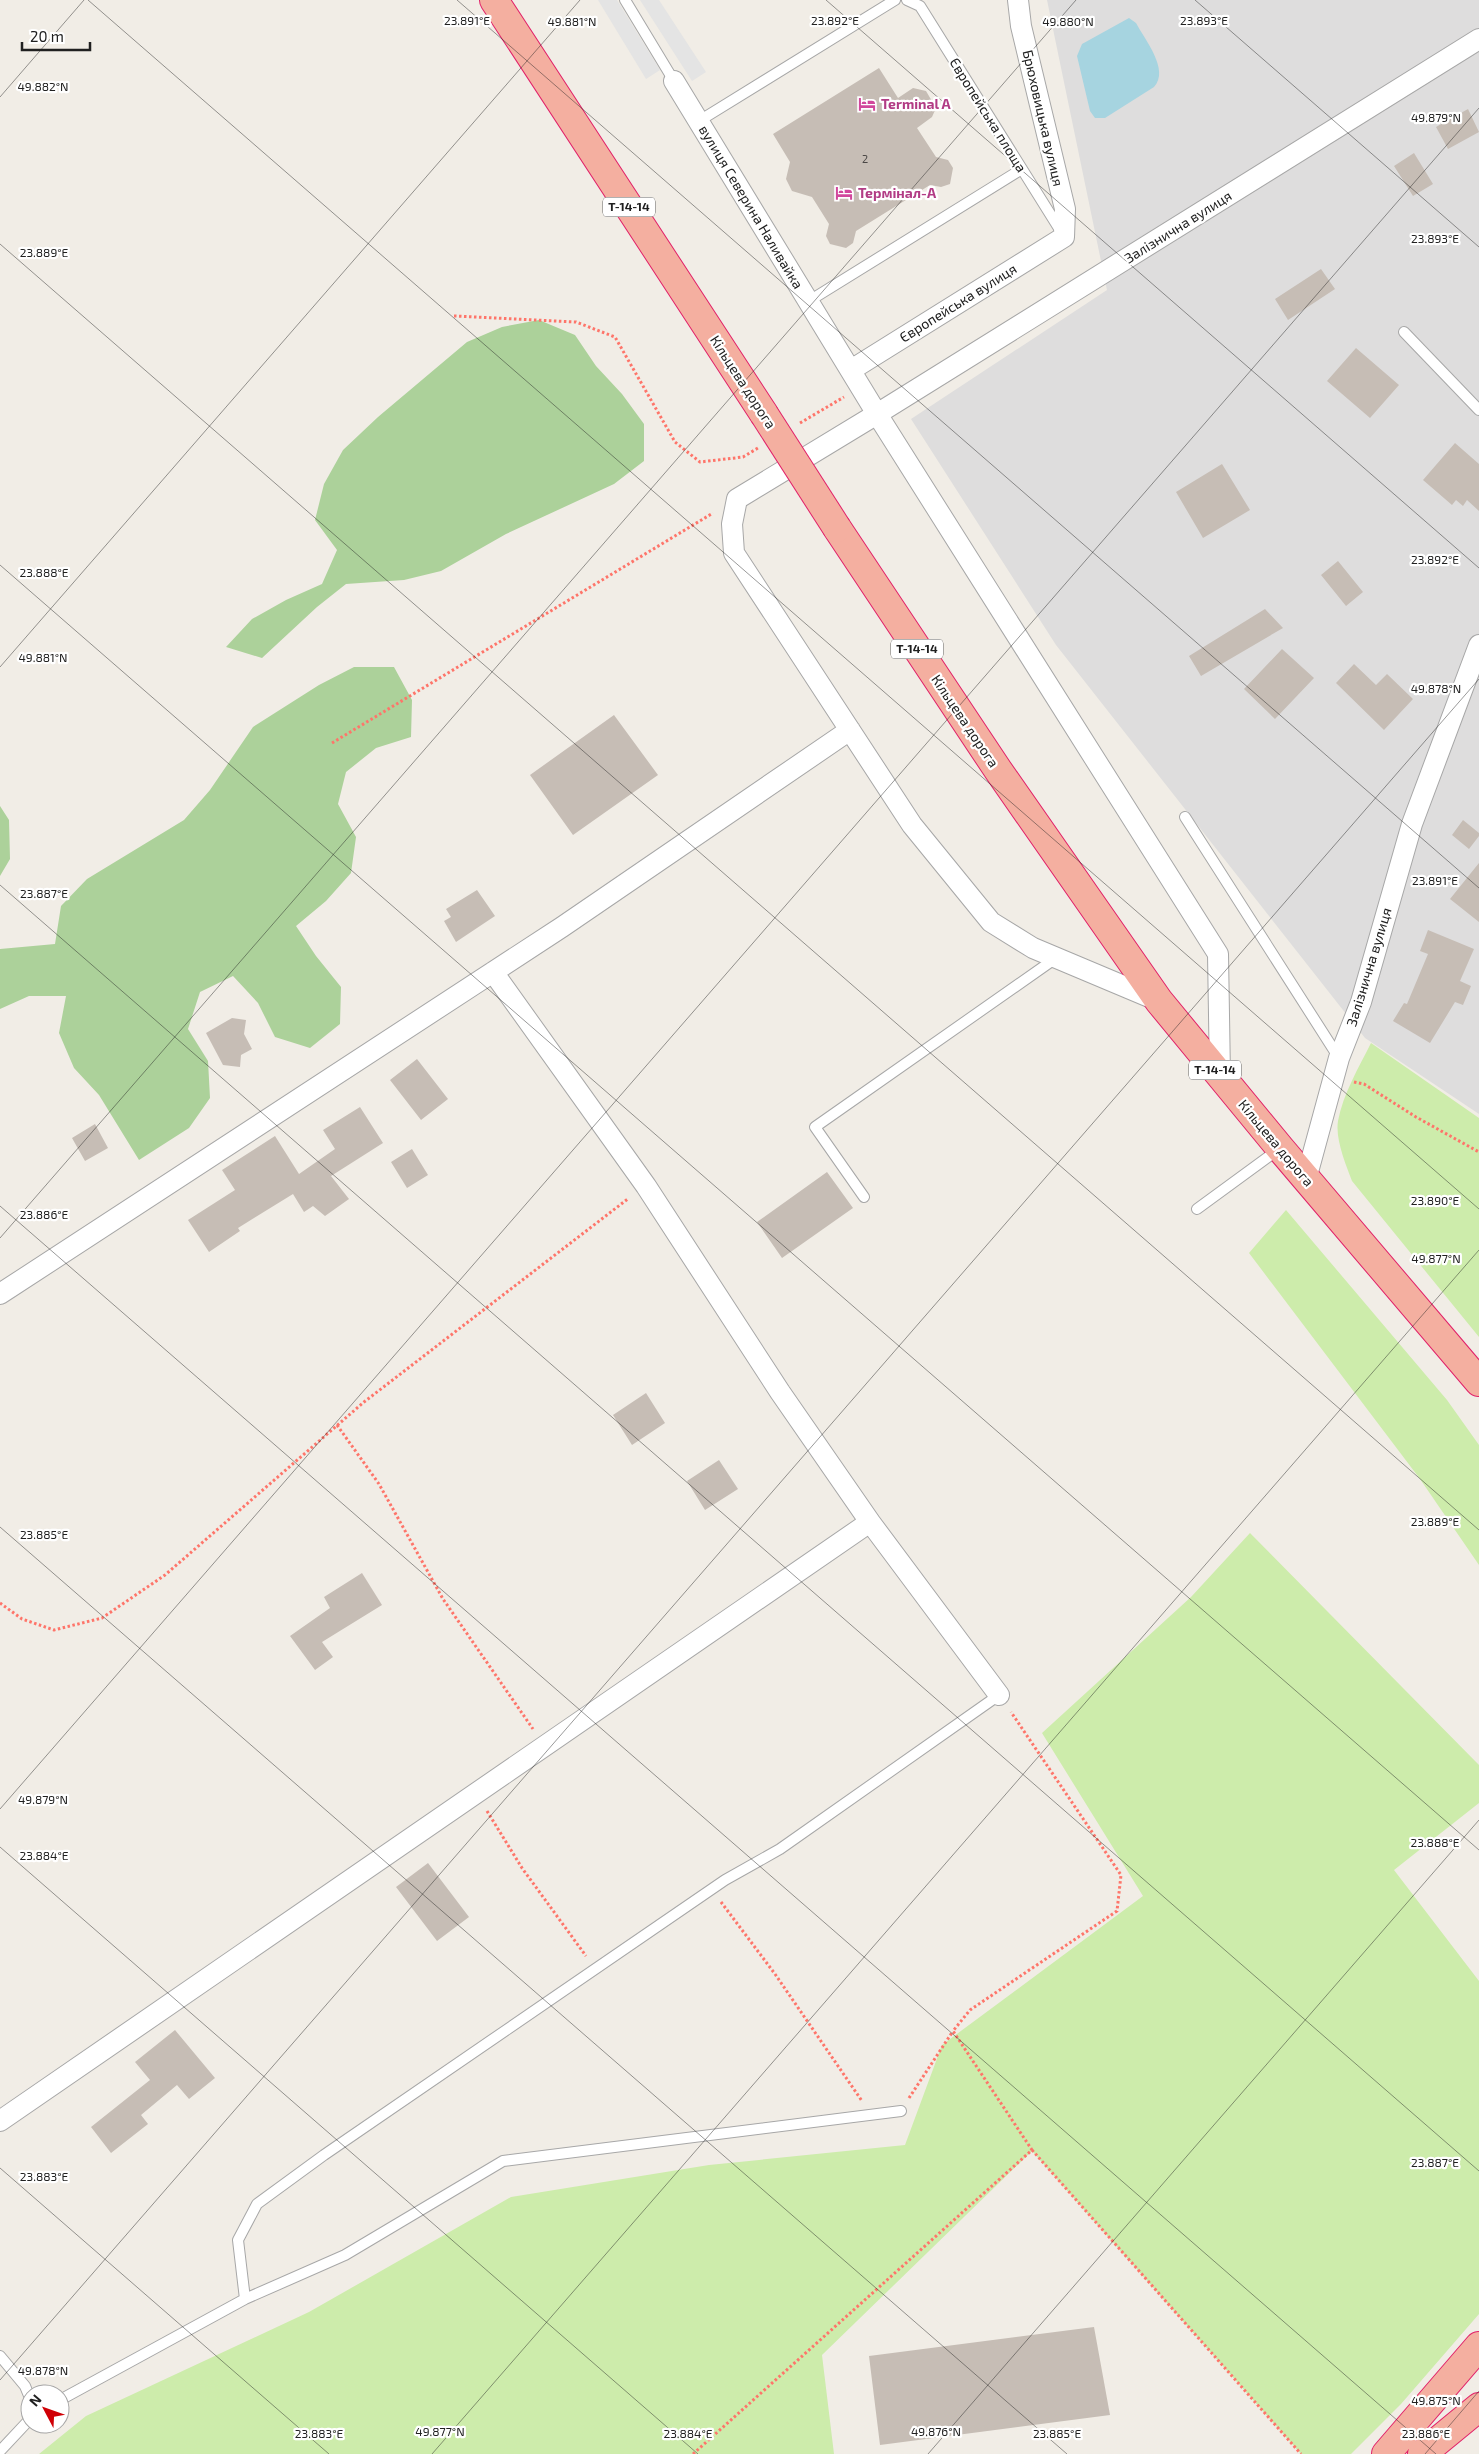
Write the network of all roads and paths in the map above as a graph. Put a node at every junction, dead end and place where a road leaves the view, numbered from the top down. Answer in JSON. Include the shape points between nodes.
{"nodes":[{"id":1,"x":494,"y":0,"type":"edge"},
{"id":2,"x":625,"y":0,"type":"edge"},
{"id":3,"x":895,"y":0,"type":"edge"},
{"id":4,"x":907,"y":0,"type":"edge"},
{"id":5,"x":1018,"y":0,"type":"edge"},
{"id":6,"x":1479,"y":39,"type":"edge"},
{"id":7,"x":674,"y":81,"type":"joint"},
{"id":8,"x":698,"y":121,"type":"junction"},
{"id":9,"x":1022,"y":169,"type":"junction"},
{"id":10,"x":1064,"y":237,"type":"junction"},
{"id":11,"x":809,"y":301,"type":"junction"},
{"id":12,"x":454,"y":316,"type":"dead end"},
{"id":13,"x":1404,"y":332,"type":"dead end"},
{"id":14,"x":856,"y":378,"type":"junction"},
{"id":15,"x":1479,"y":410,"type":"edge"},
{"id":16,"x":877,"y":414,"type":"junction"},
{"id":17,"x":794,"y":427,"type":"dead end"},
{"id":18,"x":760,"y":447,"type":"dead end"},
{"id":19,"x":737,"y":498,"type":"junction"},
{"id":20,"x":1479,"y":645,"type":"edge"},
{"id":21,"x":850,"y":730,"type":"junction"},
{"id":22,"x":332,"y":743,"type":"dead end"},
{"id":23,"x":1184,"y":817,"type":"dead end"},
{"id":24,"x":1056,"y":958,"type":"junction"},
{"id":25,"x":493,"y":972,"type":"junction"},
{"id":26,"x":1159,"y":1001,"type":"junction"},
{"id":27,"x":1339,"y":1058,"type":"junction"},
{"id":28,"x":1220,"y":1076,"type":"junction"},
{"id":29,"x":1333,"y":1077,"type":"junction"},
{"id":30,"x":1280,"y":1148,"type":"junction"},
{"id":31,"x":1479,"y":1152,"type":"edge"},
{"id":32,"x":1306,"y":1178,"type":"junction"},
{"id":33,"x":646,"y":1186,"type":"junction"},
{"id":34,"x":864,"y":1197,"type":"dead end"},
{"id":35,"x":1196,"y":1209,"type":"dead end"},
{"id":36,"x":0,"y":1294,"type":"edge"},
{"id":37,"x":1454,"y":1354,"type":"junction"},
{"id":38,"x":1479,"y":1382,"type":"edge"},
{"id":39,"x":1479,"y":1398,"type":"edge"},
{"id":40,"x":337,"y":1425,"type":"junction"},
{"id":41,"x":870,"y":1522,"type":"junction"},
{"id":42,"x":0,"y":1603,"type":"edge"},
{"id":43,"x":999,"y":1695,"type":"junction"},
{"id":44,"x":545,"y":1746,"type":"junction"},
{"id":45,"x":476,"y":1794,"type":"junction"},
{"id":46,"x":712,"y":1889,"type":"junction"},
{"id":47,"x":595,"y":1969,"type":"junction"},
{"id":48,"x":953,"y":2031,"type":"junction"},
{"id":49,"x":900,"y":2111,"type":"joint"},
{"id":50,"x":871,"y":2114,"type":"junction"},
{"id":51,"x":0,"y":2121,"type":"edge"},
{"id":52,"x":1032,"y":2150,"type":"junction"},
{"id":53,"x":245,"y":2299,"type":"junction"},
{"id":54,"x":1479,"y":2346,"type":"edge"},
{"id":55,"x":0,"y":2356,"type":"edge"},
{"id":56,"x":23,"y":2384,"type":"edge"},
{"id":57,"x":70,"y":2395,"type":"edge"},
{"id":58,"x":1479,"y":2407,"type":"edge"},
{"id":59,"x":20,"y":2429,"type":"edge"},
{"id":60,"x":0,"y":2450,"type":"edge"},
{"id":61,"x":693,"y":2454,"type":"edge"},
{"id":62,"x":1301,"y":2454,"type":"edge"},
{"id":63,"x":1386,"y":2454,"type":"edge"},
{"id":64,"x":1422,"y":2454,"type":"edge"}],
"edges":[{"from":1,"to":26,"type":"highway","name":"Кільцева дорога","number":"Т-14-14","bridge":true,"via":[[837,528],[998,770]]},
{"from":2,"to":7,"type":"lane","name":"вулиця Северина Наливайка"},
{"from":3,"to":8,"type":"lane"},
{"from":4,"to":9,"type":"lane","name":"Європейська площа","via":[[920,6]]},
{"from":5,"to":10,"type":"street","name":"Брюховицька вулиця","via":[[1065,209]]},
{"from":6,"to":16,"type":"street","name":"Залізнична вулиця"},
{"from":7,"to":8,"type":"street","name":"вулиця Северина Наливайка"},
{"from":8,"to":11,"type":"street","name":"вулиця Северина Наливайка"},
{"from":9,"to":10,"type":"lane","name":"Європейська площа"},
{"from":9,"to":11,"type":"lane"},
{"from":10,"to":14,"type":"street","name":"Європейська вулиця"},
{"from":11,"to":14,"type":"street","name":"вулиця Северина Наливайка"},
{"from":12,"to":18,"type":"path","via":[[576,322],[615,337],[675,442],[700,462],[743,457]]},
{"from":13,"to":15,"type":"lane"},
{"from":14,"to":16,"type":"street","name":"вулиця Северина Наливайка"},
{"from":14,"to":17,"type":"path"},
{"from":16,"to":19,"type":"street","name":"Залізнична вулиця"},
{"from":16,"to":28,"type":"street","name":"вулиця Северина Наливайка","via":[[1218,954]]},
{"from":19,"to":21,"type":"street","via":[[732,524],[734,553]]},
{"from":19,"to":22,"type":"path"},
{"from":20,"to":27,"type":"street","name":"Залізнична вулиця","via":[[1412,824],[1361,1002]]},
{"from":21,"to":24,"type":"street","via":[[912,825],[991,922]]},
{"from":21,"to":25,"type":"street"},
{"from":23,"to":27,"type":"lane"},
{"from":24,"to":26,"type":"street"},
{"from":24,"to":34,"type":"lane","via":[[815,1127]]},
{"from":25,"to":33,"type":"street"},
{"from":25,"to":36,"type":"street"},
{"from":26,"to":28,"type":"highway","name":"Кільцева дорога","number":"Т-14-14"},
{"from":27,"to":29,"type":"street","name":"Залізнична вулиця"},
{"from":28,"to":30,"type":"highway","name":"Кільцева дорога","number":"Т-14-14"},
{"from":29,"to":31,"type":"path","via":[[1364,1084]]},
{"from":29,"to":32,"type":"street","name":"Залізнична вулиця"},
{"from":30,"to":32,"type":"highway","name":"Кільцева дорога","number":"Т-14-14"},
{"from":30,"to":35,"type":"lane"},
{"from":32,"to":37,"type":"highway","name":"Кільцева дорога","number":"Т-14-14"},
{"from":33,"to":40,"type":"path"},
{"from":33,"to":41,"type":"street","via":[[780,1392]]},
{"from":37,"to":38,"type":"highway","number":"Т-14-14"},
{"from":37,"to":39,"type":"highway","number":"Т-14-14"},
{"from":40,"to":42,"type":"path","via":[[165,1575],[102,1618],[54,1630],[22,1619]]},
{"from":40,"to":44,"type":"path","via":[[379,1484],[443,1599]]},
{"from":41,"to":43,"type":"street"},
{"from":41,"to":44,"type":"street"},
{"from":43,"to":46,"type":"lane","via":[[780,1849]]},
{"from":43,"to":48,"type":"path","via":[[1121,1875],[1117,1911],[970,2010]]},
{"from":44,"to":45,"type":"street"},
{"from":45,"to":47,"type":"path","via":[[522,1868]]},
{"from":45,"to":51,"type":"street"},
{"from":46,"to":47,"type":"lane"},
{"from":46,"to":50,"type":"path"},
{"from":47,"to":53,"type":"lane","via":[[257,2204],[238,2240]]},
{"from":48,"to":49,"type":"path"},
{"from":48,"to":52,"type":"path"},
{"from":49,"to":50,"type":"lane"},
{"from":50,"to":53,"type":"lane","via":[[503,2161],[345,2255]]},
{"from":52,"to":61,"type":"path"},
{"from":52,"to":62,"type":"path"},
{"from":53,"to":57,"type":"lane"},
{"from":54,"to":63,"type":"highway"},
{"from":55,"to":56,"type":"lane"},
{"from":58,"to":64,"type":"highway"},
{"from":59,"to":60,"type":"lane"}]}
